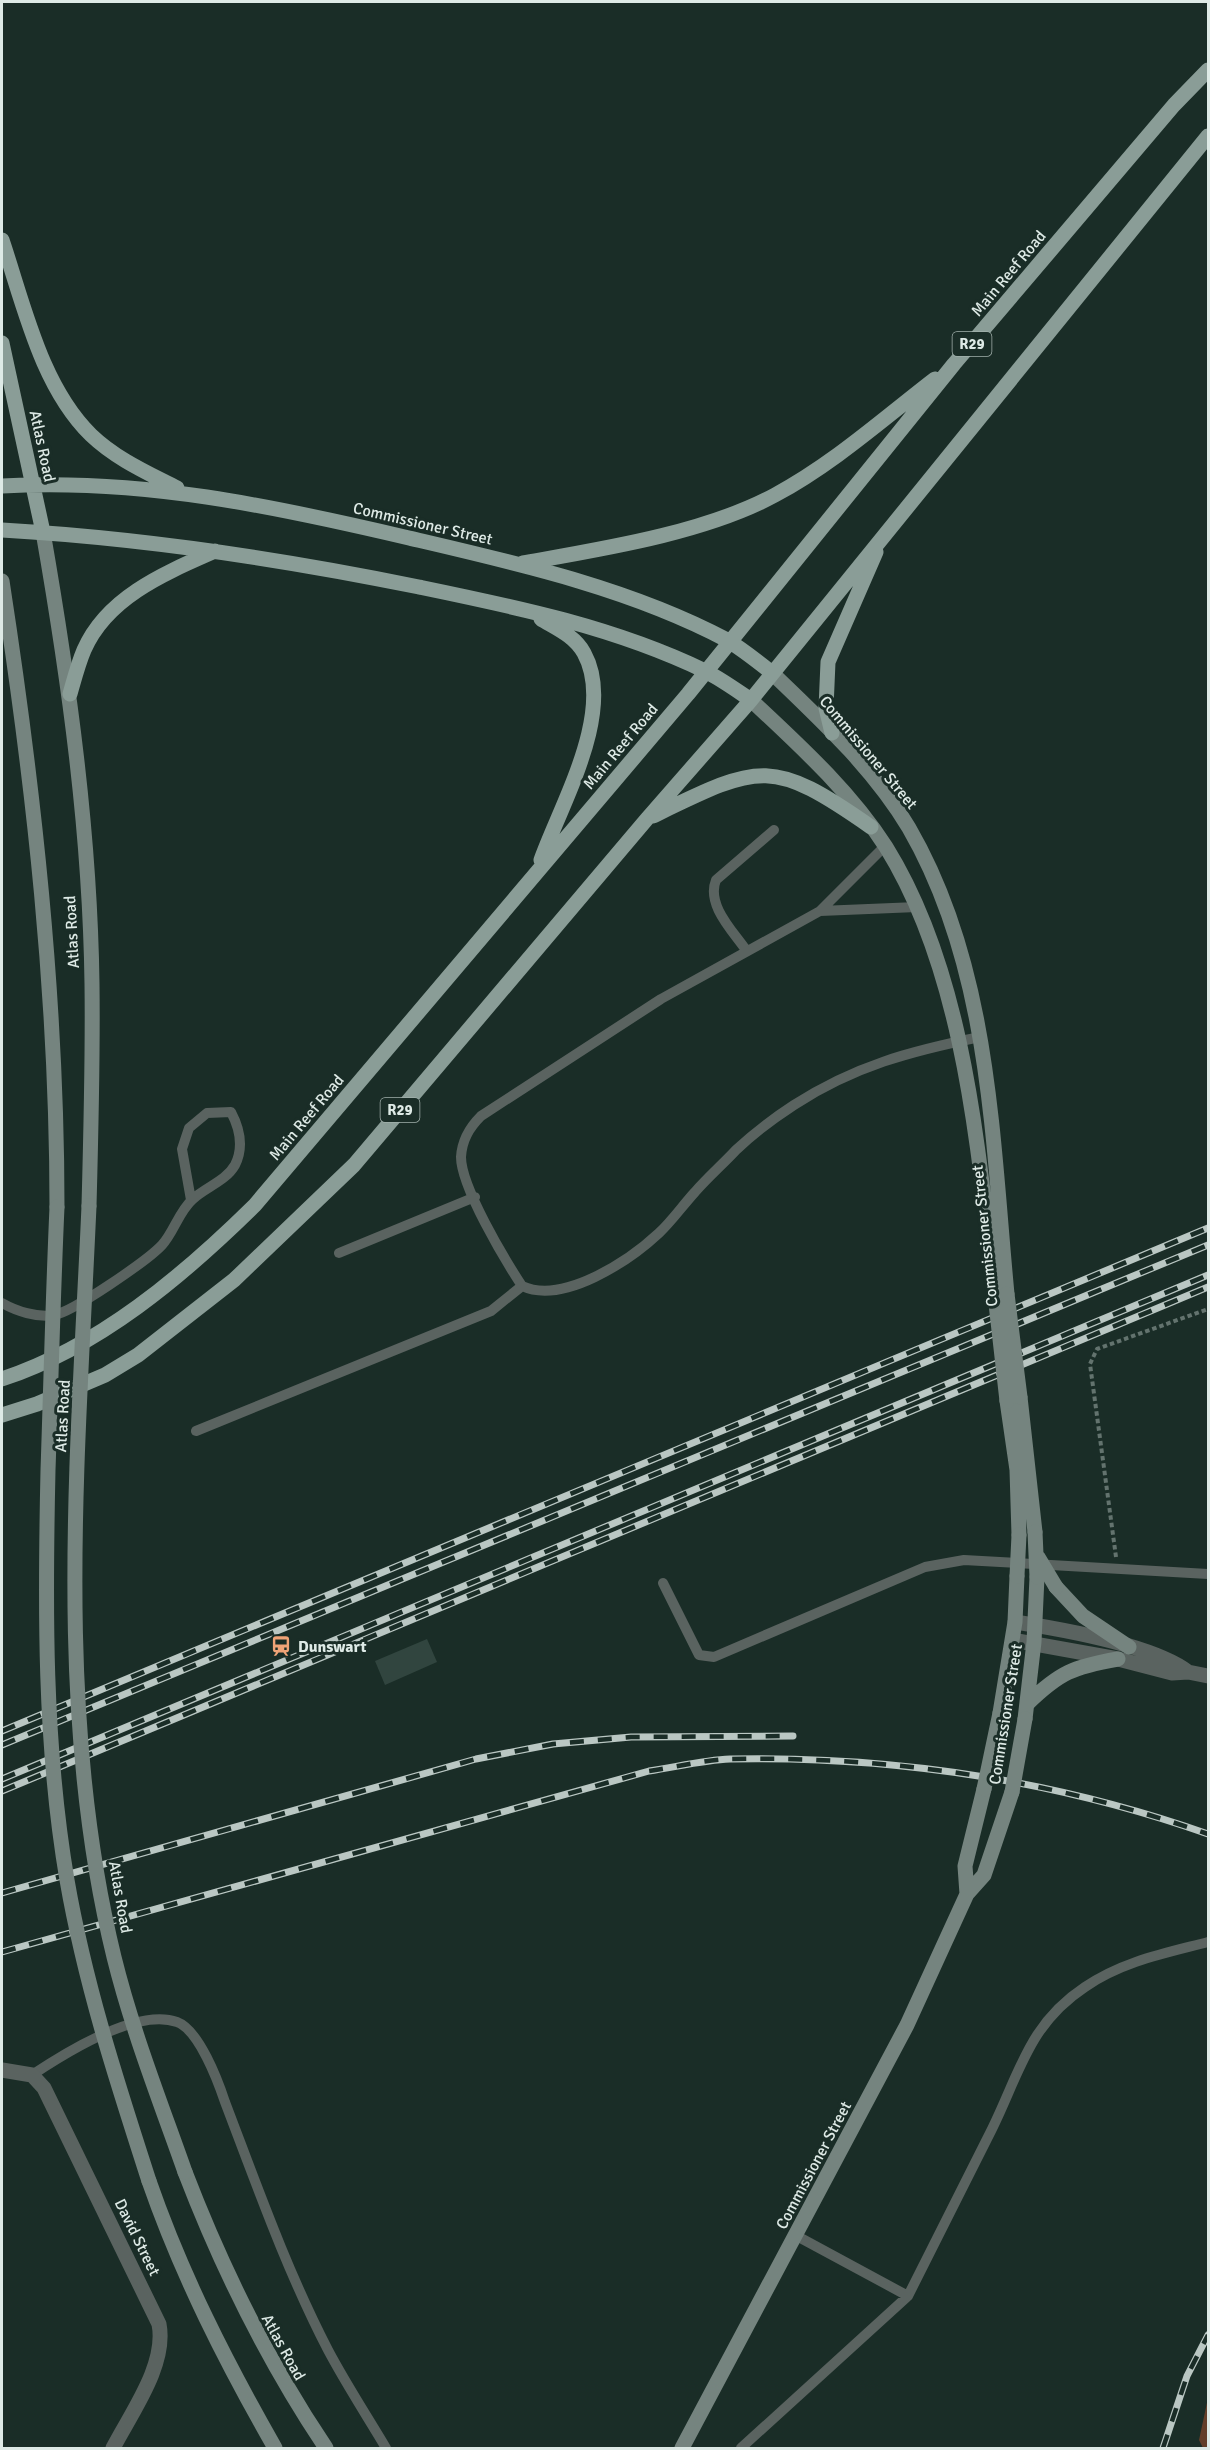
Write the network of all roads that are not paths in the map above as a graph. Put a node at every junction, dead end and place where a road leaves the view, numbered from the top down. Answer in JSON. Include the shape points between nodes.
{"nodes":[{"id":1,"x":1209,"y":70,"type":"edge"},
{"id":2,"x":1209,"y":136,"type":"edge"},
{"id":3,"x":2,"y":240,"type":"edge"},
{"id":4,"x":2,"y":343,"type":"edge"},
{"id":5,"x":954,"y":364,"type":"junction"},
{"id":6,"x":33,"y":484,"type":"junction"},
{"id":7,"x":2,"y":486,"type":"edge"},
{"id":8,"x":184,"y":492,"type":"junction"},
{"id":9,"x":2,"y":530,"type":"edge"},
{"id":10,"x":887,"y":530,"type":"junction"},
{"id":11,"x":43,"y":532,"type":"junction"},
{"id":12,"x":214,"y":551,"type":"junction"},
{"id":13,"x":520,"y":564,"type":"junction"},
{"id":14,"x":2,"y":582,"type":"edge"},
{"id":15,"x":525,"y":609,"type":"junction"},
{"id":16,"x":729,"y":641,"type":"junction"},
{"id":17,"x":706,"y":672,"type":"junction"},
{"id":18,"x":771,"y":672,"type":"junction"},
{"id":19,"x":70,"y":694,"type":"junction"},
{"id":20,"x":751,"y":700,"type":"junction"},
{"id":21,"x":832,"y":733,"type":"junction"},
{"id":22,"x":646,"y":820,"type":"junction"},
{"id":23,"x":871,"y":827,"type":"junction"},
{"id":24,"x":774,"y":830,"type":"dead end"},
{"id":25,"x":885,"y":846,"type":"junction"},
{"id":26,"x":538,"y":868,"type":"junction"},
{"id":27,"x":917,"y":907,"type":"junction"},
{"id":28,"x":820,"y":911,"type":"junction"},
{"id":29,"x":746,"y":950,"type":"junction"},
{"id":30,"x":980,"y":1037,"type":"junction"},
{"id":31,"x":959,"y":1041,"type":"junction"},
{"id":32,"x":475,"y":1197,"type":"junction"},
{"id":33,"x":192,"y":1200,"type":"junction"},
{"id":34,"x":339,"y":1253,"type":"dead end"},
{"id":35,"x":522,"y":1286,"type":"junction"},
{"id":36,"x":1001,"y":1294,"type":"junction"},
{"id":37,"x":2,"y":1303,"type":"edge"},
{"id":38,"x":2,"y":1379,"type":"edge"},
{"id":39,"x":1014,"y":1399,"type":"junction"},
{"id":40,"x":2,"y":1415,"type":"edge"},
{"id":41,"x":196,"y":1431,"type":"dead end"},
{"id":42,"x":1037,"y":1554,"type":"junction"},
{"id":43,"x":1209,"y":1574,"type":"edge"},
{"id":44,"x":663,"y":1582,"type":"dead end"},
{"id":45,"x":1015,"y":1622,"type":"junction"},
{"id":46,"x":1036,"y":1625,"type":"junction"},
{"id":47,"x":1013,"y":1640,"type":"junction"},
{"id":48,"x":1034,"y":1642,"type":"junction"},
{"id":49,"x":1129,"y":1647,"type":"junction"},
{"id":50,"x":1118,"y":1659,"type":"junction"},
{"id":51,"x":1188,"y":1672,"type":"junction"},
{"id":52,"x":1209,"y":1676,"type":"edge"},
{"id":53,"x":1026,"y":1711,"type":"junction"},
{"id":54,"x":967,"y":1894,"type":"junction"},
{"id":55,"x":1209,"y":1942,"type":"edge"},
{"id":56,"x":2,"y":2070,"type":"edge"},
{"id":57,"x":32,"y":2075,"type":"junction"},
{"id":58,"x":795,"y":2235,"type":"junction"},
{"id":59,"x":908,"y":2296,"type":"junction"},
{"id":60,"x":113,"y":2448,"type":"edge"},
{"id":61,"x":275,"y":2448,"type":"edge"},
{"id":62,"x":326,"y":2448,"type":"edge"},
{"id":63,"x":386,"y":2448,"type":"edge"},
{"id":64,"x":681,"y":2448,"type":"edge"},
{"id":65,"x":741,"y":2448,"type":"edge"}],
"edges":[{"from":1,"to":5,"type":"main road","name":"Main Reef Road","number":"R29"},
{"from":2,"to":10,"type":"main road","number":"R29"},
{"from":3,"to":8,"type":"main road","via":[[50,374],[69,409],[116,454]]},
{"from":4,"to":6,"type":"main road","name":"Atlas Road"},
{"from":5,"to":13,"type":"main road","via":[[835,457],[773,497],[694,526]]},
{"from":5,"to":16,"type":"main road","name":"Main Reef Road","number":"R29"},
{"from":6,"to":7,"type":"main road","name":"Commissioner Street"},
{"from":6,"to":8,"type":"main road","name":"Commissioner Street"},
{"from":6,"to":11,"type":"main road","name":"Atlas Road"},
{"from":8,"to":13,"type":"main road","name":"Commissioner Street","via":[[303,514]]},
{"from":9,"to":11,"type":"main road","name":"Commissioner Street"},
{"from":10,"to":18,"type":"main road","number":"R29"},
{"from":10,"to":21,"type":"main road","via":[[828,662],[826,708]]},
{"from":11,"to":12,"type":"main road","name":"Commissioner Street"},
{"from":11,"to":19,"type":"main road","name":"Atlas Road"},
{"from":12,"to":15,"type":"main road","name":"Commissioner Street","via":[[347,572]]},
{"from":12,"to":19,"type":"main road","via":[[165,573],[111,612],[84,650]]},
{"from":13,"to":16,"type":"main road","name":"Commissioner Street","via":[[658,609]]},
{"from":14,"to":61,"type":"main road","name":"Atlas Road","bridge":true,"via":[[30,774],[49,969],[57,1107],[46,1567],[50,1720],[67,1880],[100,2028],[167,2234],[229,2367]]},
{"from":15,"to":17,"type":"main road","name":"Commissioner Street","via":[[631,640]]},
{"from":15,"to":26,"type":"main road","via":[[567,634],[583,652],[594,690],[585,746]]},
{"from":16,"to":17,"type":"main road","name":"Main Reef Road","number":"R29"},
{"from":16,"to":18,"type":"main road","name":"Commissioner Street"},
{"from":17,"to":20,"type":"main road","name":"Commissioner Street"},
{"from":17,"to":26,"type":"main road","name":"Main Reef Road","number":"R29"},
{"from":18,"to":20,"type":"main road","number":"R29"},
{"from":18,"to":21,"type":"main road","name":"Commissioner Street"},
{"from":19,"to":62,"type":"main road","name":"Atlas Road","bridge":true,"via":[[92,982],[76,1632],[85,1775],[108,1927],[131,2020],[205,2224],[255,2334]]},
{"from":20,"to":22,"type":"main road","number":"R29"},
{"from":20,"to":23,"type":"main road","name":"Commissioner Street","via":[[834,780]]},
{"from":21,"to":30,"type":"main road","name":"Commissioner Street","via":[[886,795],[921,850],[959,948]]},
{"from":22,"to":23,"type":"main road","via":[[714,786],[764,775],[783,777],[815,790]]},
{"from":22,"to":40,"type":"main road","number":"R29","via":[[354,1165],[286,1233],[234,1281],[138,1355],[105,1375]]},
{"from":23,"to":25,"type":"main road","name":"Commissioner Street"},
{"from":24,"to":29,"type":"lane","via":[[716,880],[713,887],[717,907]]},
{"from":25,"to":27,"type":"main road","name":"Commissioner Street"},
{"from":25,"to":28,"type":"lane"},
{"from":26,"to":38,"type":"main road","name":"Main Reef Road","number":"R29","via":[[255,1205],[211,1249],[115,1322],[65,1352]]},
{"from":27,"to":28,"type":"lane"},
{"from":27,"to":31,"type":"main road","name":"Commissioner Street"},
{"from":28,"to":29,"type":"lane"},
{"from":29,"to":32,"type":"lane","via":[[662,999],[481,1116],[465,1136],[462,1147],[463,1171]]},
{"from":30,"to":31,"type":"lane"},
{"from":30,"to":36,"type":"main road","name":"Commissioner Street"},
{"from":31,"to":35,"type":"lane","via":[[866,1066],[796,1104],[739,1147],[660,1233],[621,1263],[555,1292]]},
{"from":31,"to":36,"type":"main road","name":"Commissioner Street"},
{"from":32,"to":34,"type":"lane"},
{"from":32,"to":35,"type":"lane"},
{"from":33,"to":33,"type":"lane","via":[[182,1149],[189,1128],[207,1113],[231,1112],[239,1126],[240,1149],[234,1166]]},
{"from":33,"to":37,"type":"lane","via":[[162,1245],[75,1306],[55,1315],[31,1314]]},
{"from":35,"to":41,"type":"lane","via":[[491,1311]]},
{"from":36,"to":39,"type":"main road","name":"Commissioner Street","bridge":true},
{"from":39,"to":42,"type":"main road","name":"Commissioner Street","bridge":true},
{"from":39,"to":45,"type":"main road","name":"Commissioner Street","bridge":true,"via":[[1018,1535]]},
{"from":42,"to":46,"type":"main road","name":"Commissioner Street","bridge":true},
{"from":42,"to":49,"type":"main road","bridge":true,"via":[[1056,1587],[1083,1616]]},
{"from":43,"to":44,"type":"lane","via":[[964,1560],[925,1567],[714,1657],[699,1655]]},
{"from":45,"to":46,"type":"street"},
{"from":45,"to":47,"type":"main road","name":"Commissioner Street"},
{"from":46,"to":48,"type":"main road","name":"Commissioner Street"},
{"from":46,"to":49,"type":"street"},
{"from":47,"to":48,"type":"street"},
{"from":47,"to":54,"type":"main road","name":"Commissioner Street","bridge":true,"via":[[984,1789],[964,1866]]},
{"from":48,"to":50,"type":"street"},
{"from":48,"to":53,"type":"main road","name":"Commissioner Street"},
{"from":49,"to":51,"type":"street","via":[[1177,1663]]},
{"from":50,"to":51,"type":"street","via":[[1172,1673]]},
{"from":50,"to":53,"type":"main road","via":[[1064,1672]]},
{"from":51,"to":52,"type":"street"},
{"from":53,"to":54,"type":"main road","name":"Commissioner Street","bridge":true,"via":[[1011,1792],[984,1875]]},
{"from":54,"to":58,"type":"main road","name":"Commissioner Street","via":[[907,2025]]},
{"from":55,"to":59,"type":"lane","via":[[1133,1961],[1085,1987],[1045,2021],[1023,2057],[996,2121]]},
{"from":56,"to":57,"type":"street"},
{"from":57,"to":60,"type":"street","name":"David Street","via":[[44,2088],[159,2324],[161,2342],[156,2366]]},
{"from":57,"to":63,"type":"lane","via":[[80,2044],[153,2018],[179,2023],[194,2036],[217,2080],[276,2237],[329,2351]]},
{"from":58,"to":59,"type":"lane"},
{"from":58,"to":64,"type":"main road","name":"Commissioner Street"},
{"from":59,"to":65,"type":"lane"}]}
